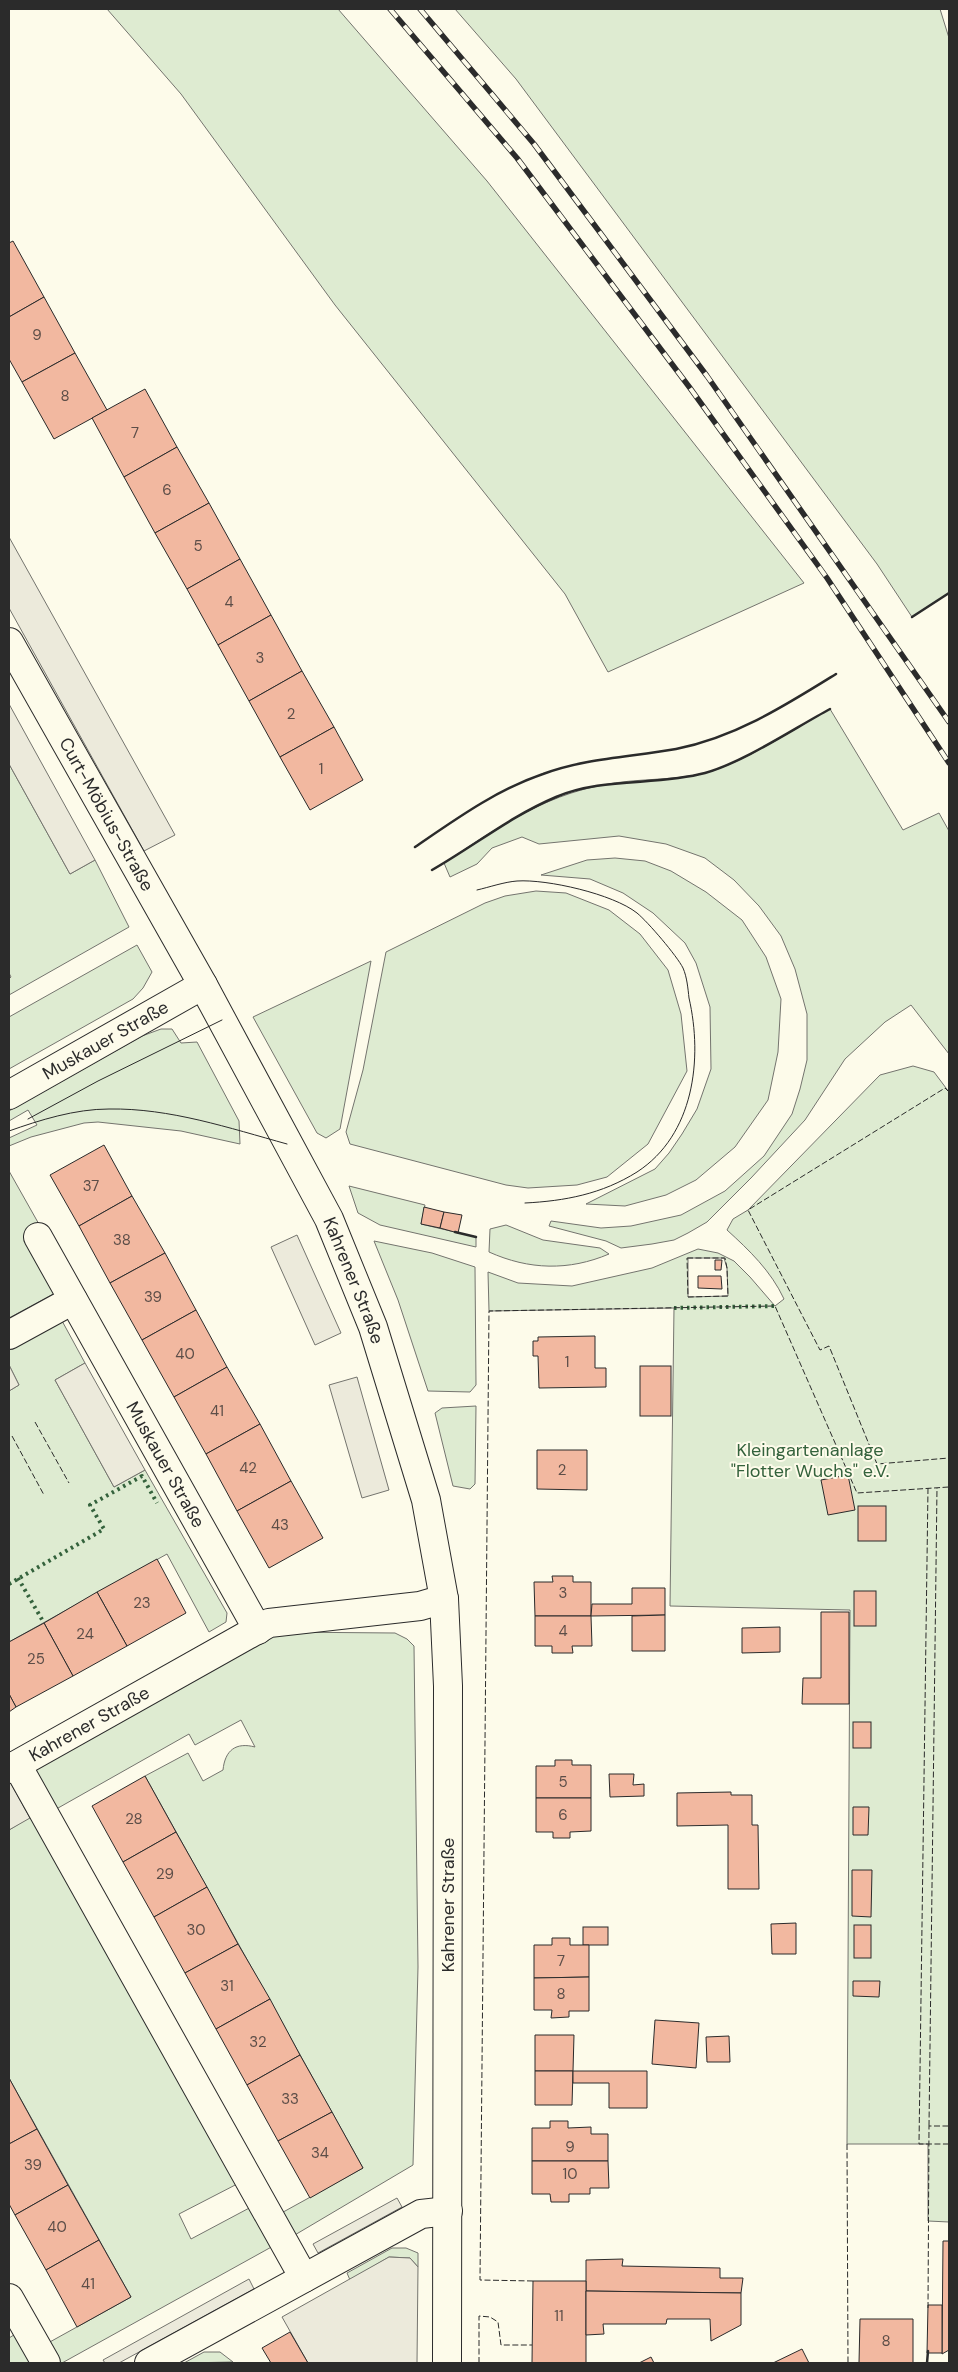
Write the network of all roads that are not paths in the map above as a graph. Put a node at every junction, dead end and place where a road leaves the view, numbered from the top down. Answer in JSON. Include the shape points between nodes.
{"nodes":[{"id":1,"x":9,"y":642,"type":"edge"},
{"id":2,"x":203,"y":985,"type":"junction"},
{"id":3,"x":9,"y":1095,"type":"edge"},
{"id":4,"x":38,"y":1237,"type":"dead end"},
{"id":5,"x":73,"y":1300,"type":"junction"},
{"id":6,"x":9,"y":1335,"type":"edge"},
{"id":7,"x":444,"y":1599,"type":"junction"},
{"id":8,"x":258,"y":1630,"type":"junction"},
{"id":9,"x":13,"y":1767,"type":"edge"},
{"id":10,"x":448,"y":2211,"type":"junction"},
{"id":11,"x":304,"y":2278,"type":"junction"},
{"id":12,"x":9,"y":2298,"type":"edge"},
{"id":13,"x":46,"y":2363,"type":"edge"},
{"id":14,"x":150,"y":2363,"type":"edge"},
{"id":15,"x":447,"y":2363,"type":"edge"}],
"edges":[{"from":1,"to":2,"type":"street","name":"Curt-Möbius-Straße"},
{"from":2,"to":3,"type":"street","name":"Muskauer Straße"},
{"from":2,"to":7,"type":"street","name":"Kahrener Straße","via":[[329,1219],[373,1327],[426,1500]]},
{"from":4,"to":5,"type":"street","name":"Muskauer Straße"},
{"from":5,"to":6,"type":"street"},
{"from":5,"to":8,"type":"street","name":"Muskauer Straße"},
{"from":7,"to":8,"type":"street","name":"Kahrener Straße","via":[[420,1606],[269,1623]]},
{"from":7,"to":10,"type":"street","name":"Kahrener Straße","via":[[448,1686]]},
{"from":8,"to":9,"type":"street","name":"Kahrener Straße"},
{"from":9,"to":11,"type":"street","name":"Kahrener Straße"},
{"from":10,"to":11,"type":"street","via":[[421,2214]]},
{"from":10,"to":15,"type":"street","name":"Kahrener Straße"},
{"from":11,"to":14,"type":"street"},
{"from":12,"to":13,"type":"street"}]}
